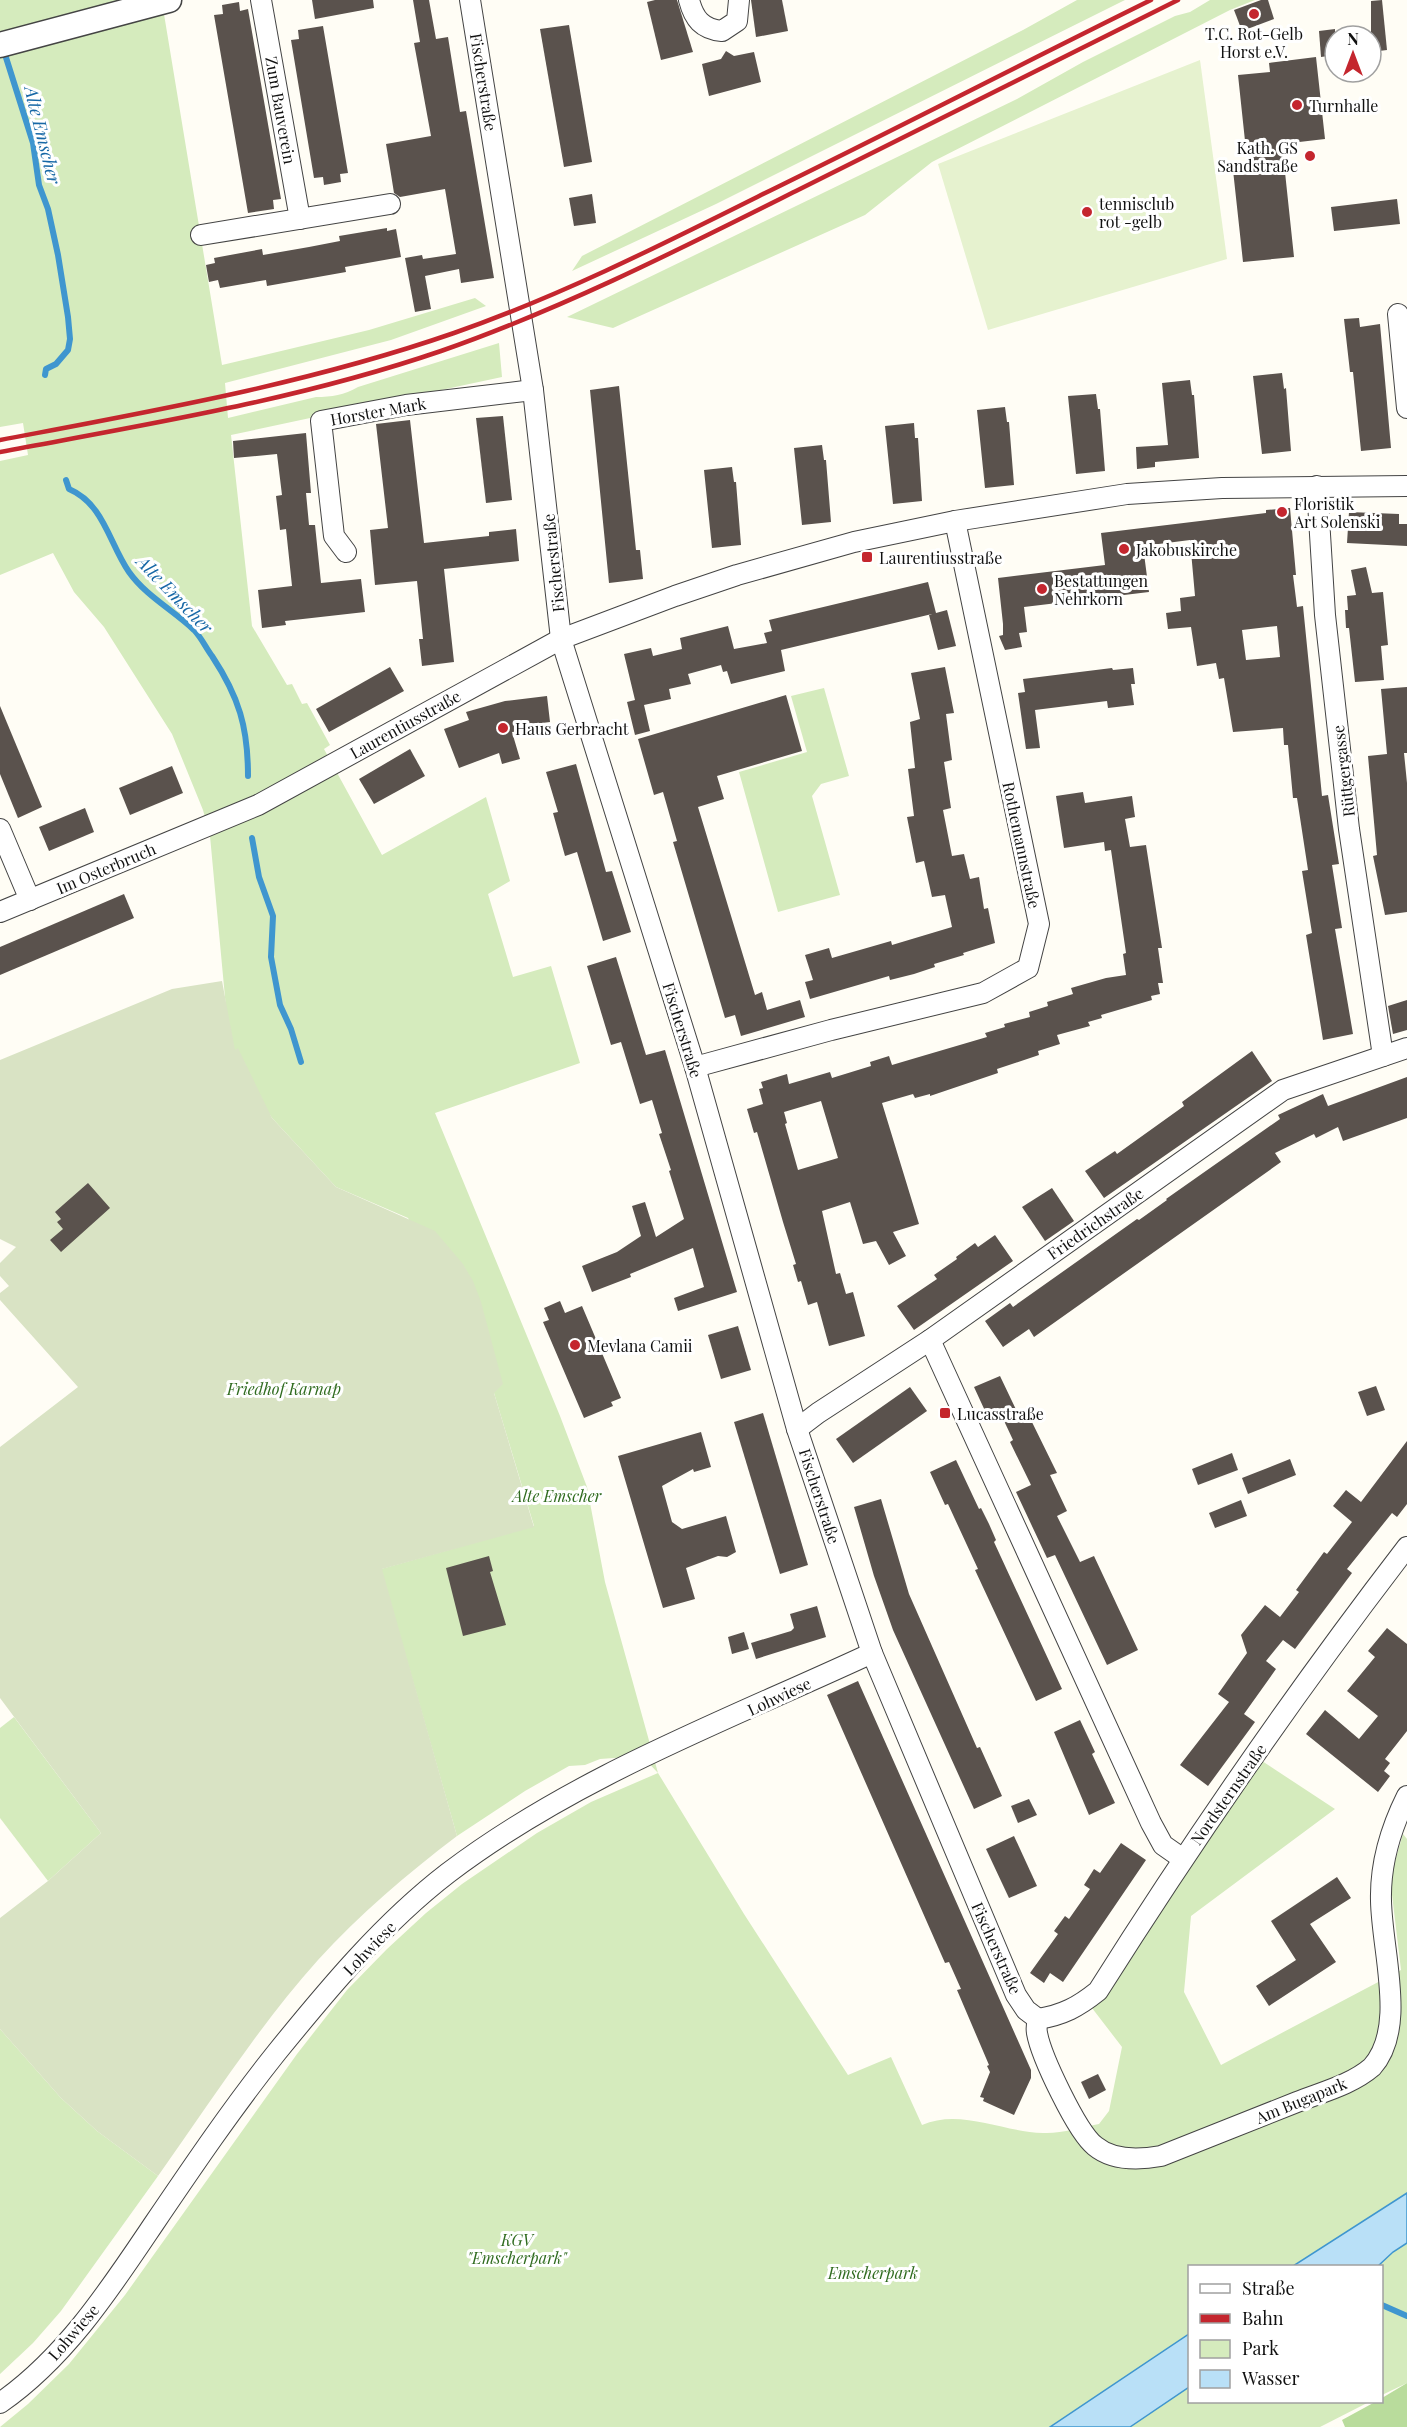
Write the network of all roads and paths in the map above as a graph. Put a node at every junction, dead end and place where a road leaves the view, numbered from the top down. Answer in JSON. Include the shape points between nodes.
{"nodes":[{"id":1,"x":169,"y":0,"type":"edge"},
{"id":2,"x":261,"y":0,"type":"edge"},
{"id":3,"x":470,"y":0,"type":"edge"},
{"id":4,"x":689,"y":0,"type":"edge"},
{"id":5,"x":739,"y":0,"type":"edge"},
{"id":6,"x":9,"y":43,"type":"edge"},
{"id":7,"x":390,"y":204,"type":"dead end"},
{"id":8,"x":300,"y":219,"type":"junction"},
{"id":9,"x":201,"y":235,"type":"dead end"},
{"id":10,"x":1398,"y":314,"type":"dead end"},
{"id":11,"x":533,"y":390,"type":"junction"},
{"id":12,"x":1407,"y":408,"type":"edge"},
{"id":13,"x":1317,"y":486,"type":"junction"},
{"id":14,"x":1407,"y":486,"type":"edge"},
{"id":15,"x":955,"y":521,"type":"junction"},
{"id":16,"x":345,"y":552,"type":"dead end"},
{"id":17,"x":561,"y":639,"type":"junction"},
{"id":18,"x":213,"y":824,"type":"joint"},
{"id":19,"x":0,"y":829,"type":"edge"},
{"id":20,"x":30,"y":900,"type":"junction"},
{"id":21,"x":0,"y":912,"type":"edge"},
{"id":22,"x":1407,"y":1048,"type":"edge"},
{"id":23,"x":1383,"y":1056,"type":"junction"},
{"id":24,"x":695,"y":1067,"type":"junction"},
{"id":25,"x":930,"y":1340,"type":"junction"},
{"id":26,"x":797,"y":1429,"type":"junction"},
{"id":27,"x":1407,"y":1547,"type":"edge"},
{"id":28,"x":872,"y":1653,"type":"junction"},
{"id":29,"x":1407,"y":1796,"type":"edge"},
{"id":30,"x":1183,"y":1859,"type":"junction"},
{"id":31,"x":1038,"y":2019,"type":"junction"},
{"id":32,"x":0,"y":2403,"type":"edge"}],
"edges":[{"from":1,"to":6,"type":"street"},
{"from":2,"to":8,"type":"street","name":"Zum Bauverein"},
{"from":3,"to":11,"type":"street","name":"Fischerstraße"},
{"from":4,"to":5,"type":"street","via":[[702,25],[722,31],[737,21]]},
{"from":7,"to":8,"type":"street"},
{"from":8,"to":9,"type":"street"},
{"from":10,"to":12,"type":"street"},
{"from":11,"to":16,"type":"street","name":"Horster Mark","via":[[406,405],[321,421],[334,536]]},
{"from":11,"to":17,"type":"street","name":"Fischerstraße"},
{"from":13,"to":14,"type":"street","name":"Laurentiusstraße"},
{"from":13,"to":15,"type":"street","name":"Laurentiusstraße","via":[[1127,494]]},
{"from":13,"to":23,"type":"street","name":"Rüttgergasse","via":[[1325,615],[1348,818]]},
{"from":15,"to":17,"type":"street","name":"Laurentiusstraße","via":[[854,542],[737,575]]},
{"from":15,"to":24,"type":"street","name":"Rothemannstraße","via":[[1039,924],[1028,968],[983,993]]},
{"from":17,"to":18,"type":"street","name":"Laurentiusstraße","via":[[258,805]]},
{"from":17,"to":24,"type":"street","name":"Fischerstraße"},
{"from":18,"to":20,"type":"street","name":"Im Osterbruch"},
{"from":19,"to":20,"type":"street"},
{"from":20,"to":21,"type":"street","name":"Im Osterbruch"},
{"from":22,"to":23,"type":"street","name":"Friedrichstraße"},
{"from":23,"to":25,"type":"street","name":"Friedrichstraße","via":[[1283,1090]]},
{"from":24,"to":26,"type":"street","name":"Fischerstraße"},
{"from":25,"to":26,"type":"street","name":"Friedrichstraße"},
{"from":25,"to":30,"type":"street","via":[[1151,1822],[1163,1845]]},
{"from":26,"to":28,"type":"street","name":"Fischerstraße"},
{"from":27,"to":30,"type":"street","name":"Nordsternstraße","via":[[1319,1663]]},
{"from":28,"to":31,"type":"street","name":"Fischerstraße","via":[[1016,1995]]},
{"from":28,"to":32,"type":"street","name":"Lohwiese","via":[[604,1775],[485,1847],[415,1901],[332,1986],[266,2066],[106,2294],[56,2355]]},
{"from":29,"to":31,"type":"street","name":"Am Bugapark","via":[[1390,1840],[1381,1899],[1396,2002],[1395,2024],[1380,2060],[1364,2073],[1161,2156],[1118,2157],[1094,2146],[1085,2136],[1052,2077],[1036,2031]]},
{"from":30,"to":31,"type":"street","name":"Nordsternstraße","via":[[1098,1991],[1060,2016]]}]}
